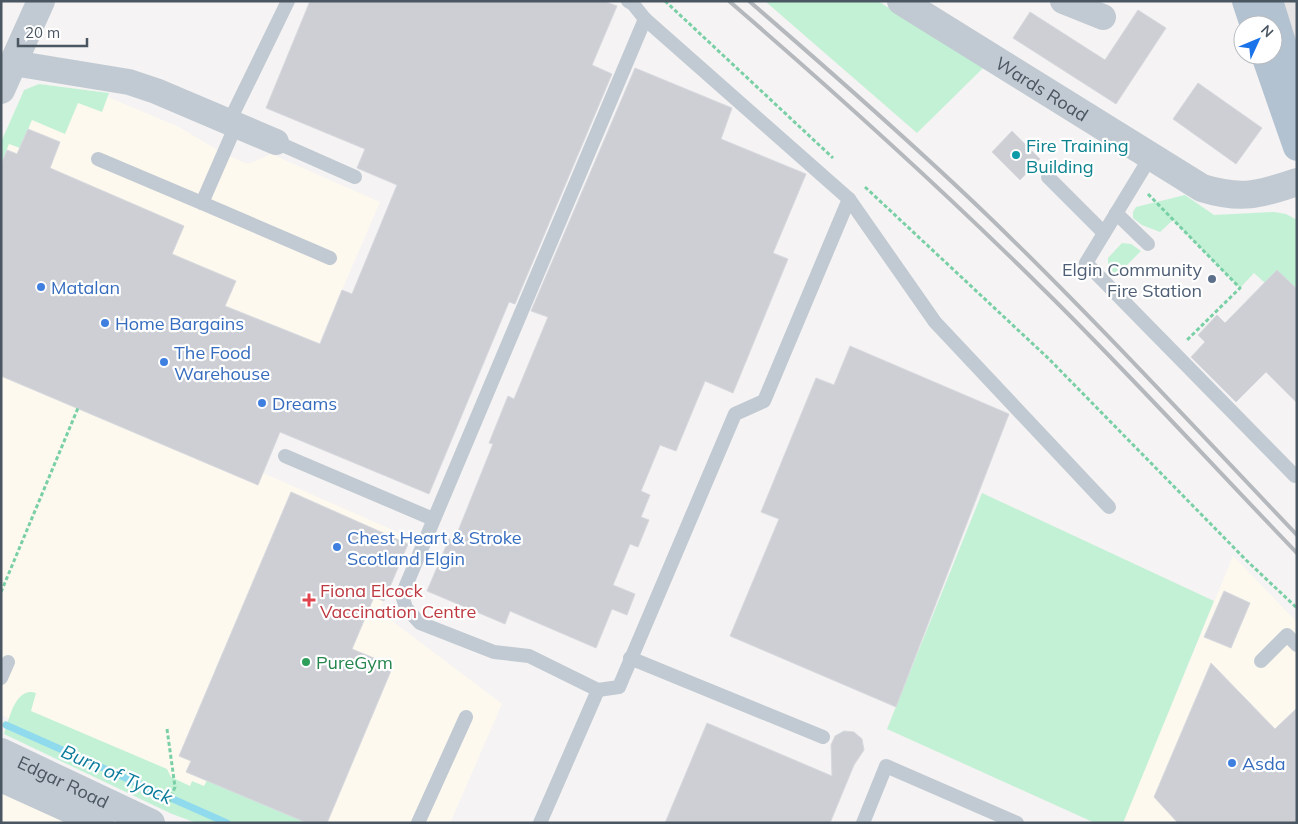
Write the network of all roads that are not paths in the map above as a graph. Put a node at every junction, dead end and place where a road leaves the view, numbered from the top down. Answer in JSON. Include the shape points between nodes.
{"nodes":[{"id":1,"x":42,"y":1,"type":"edge"},
{"id":2,"x":288,"y":1,"type":"edge"},
{"id":3,"x":628,"y":1,"type":"edge"},
{"id":4,"x":1062,"y":1,"type":"edge"},
{"id":5,"x":1246,"y":1,"type":"edge"},
{"id":6,"x":1269,"y":1,"type":"edge"},
{"id":7,"x":905,"y":2,"type":"edge"},
{"id":8,"x":1251,"y":15,"type":"edge"},
{"id":9,"x":1103,"y":17,"type":"dead end"},
{"id":10,"x":645,"y":20,"type":"junction"},
{"id":11,"x":13,"y":63,"type":"junction"},
{"id":12,"x":1268,"y":65,"type":"edge"},
{"id":13,"x":1,"y":90,"type":"edge"},
{"id":14,"x":1297,"y":90,"type":"edge"},
{"id":15,"x":232,"y":123,"type":"junction"},
{"id":16,"x":276,"y":142,"type":"joint"},
{"id":17,"x":1297,"y":147,"type":"edge"},
{"id":18,"x":1150,"y":156,"type":"junction"},
{"id":19,"x":98,"y":160,"type":"dead end"},
{"id":20,"x":355,"y":177,"type":"dead end"},
{"id":21,"x":1048,"y":177,"type":"dead end"},
{"id":22,"x":1297,"y":182,"type":"edge"},
{"id":23,"x":849,"y":200,"type":"junction"},
{"id":24,"x":202,"y":203,"type":"junction"},
{"id":25,"x":1116,"y":213,"type":"junction"},
{"id":26,"x":1104,"y":233,"type":"junction"},
{"id":27,"x":1148,"y":244,"type":"dead end"},
{"id":28,"x":330,"y":258,"type":"dead end"},
{"id":29,"x":284,"y":456,"type":"dead end"},
{"id":30,"x":1296,"y":476,"type":"edge"},
{"id":31,"x":1109,"y":507,"type":"dead end"},
{"id":32,"x":433,"y":519,"type":"junction"},
{"id":33,"x":1297,"y":645,"type":"edge"},
{"id":34,"x":630,"y":658,"type":"junction"},
{"id":35,"x":1261,"y":661,"type":"dead end"},
{"id":36,"x":8,"y":662,"type":"dead end"},
{"id":37,"x":1,"y":678,"type":"edge"},
{"id":38,"x":598,"y":690,"type":"junction"},
{"id":39,"x":466,"y":717,"type":"dead end"},
{"id":40,"x":823,"y":737,"type":"dead end"},
{"id":41,"x":1,"y":752,"type":"edge"},
{"id":42,"x":1,"y":778,"type":"edge"},
{"id":43,"x":158,"y":817,"type":"edge"},
{"id":44,"x":100,"y":823,"type":"edge"},
{"id":45,"x":418,"y":823,"type":"edge"},
{"id":46,"x":540,"y":823,"type":"edge"},
{"id":47,"x":863,"y":823,"type":"edge"},
{"id":48,"x":1017,"y":823,"type":"edge"}],
"edges":[{"from":1,"to":11,"type":"street"},
{"from":2,"to":15,"type":"lane"},
{"from":3,"to":10,"type":"lane"},
{"from":4,"to":9,"type":"street"},
{"from":5,"to":8,"type":"main road"},
{"from":6,"to":14,"type":"main road"},
{"from":7,"to":18,"type":"street","name":"Wards Road"},
{"from":10,"to":23,"type":"lane"},
{"from":10,"to":32,"type":"lane"},
{"from":11,"to":13,"type":"street"},
{"from":11,"to":15,"type":"street","via":[[129,82],[156,90]]},
{"from":12,"to":17,"type":"main road"},
{"from":15,"to":16,"type":"street"},
{"from":15,"to":24,"type":"lane"},
{"from":16,"to":20,"type":"lane"},
{"from":18,"to":22,"type":"street","name":"Wards Road","via":[[1202,188],[1226,195],[1261,194]]},
{"from":18,"to":25,"type":"lane"},
{"from":19,"to":24,"type":"lane"},
{"from":21,"to":26,"type":"lane"},
{"from":23,"to":31,"type":"lane","via":[[935,322]]},
{"from":23,"to":34,"type":"lane","via":[[764,401],[735,414]]},
{"from":24,"to":28,"type":"lane"},
{"from":25,"to":26,"type":"lane"},
{"from":25,"to":27,"type":"lane"},
{"from":26,"to":30,"type":"lane","via":[[1086,263]]},
{"from":29,"to":32,"type":"lane"},
{"from":32,"to":38,"type":"lane","via":[[402,595],[411,615],[420,623],[494,652],[529,656]]},
{"from":33,"to":35,"type":"lane","via":[[1287,635]]},
{"from":34,"to":38,"type":"lane","via":[[619,687]]},
{"from":34,"to":40,"type":"lane"},
{"from":36,"to":37,"type":"lane"},
{"from":38,"to":46,"type":"lane"},
{"from":39,"to":45,"type":"lane"},
{"from":41,"to":43,"type":"street","name":"Edgar Road"},
{"from":42,"to":44,"type":"street","name":"Edgar Road"},
{"from":47,"to":48,"type":"lane","via":[[886,766]]}]}
